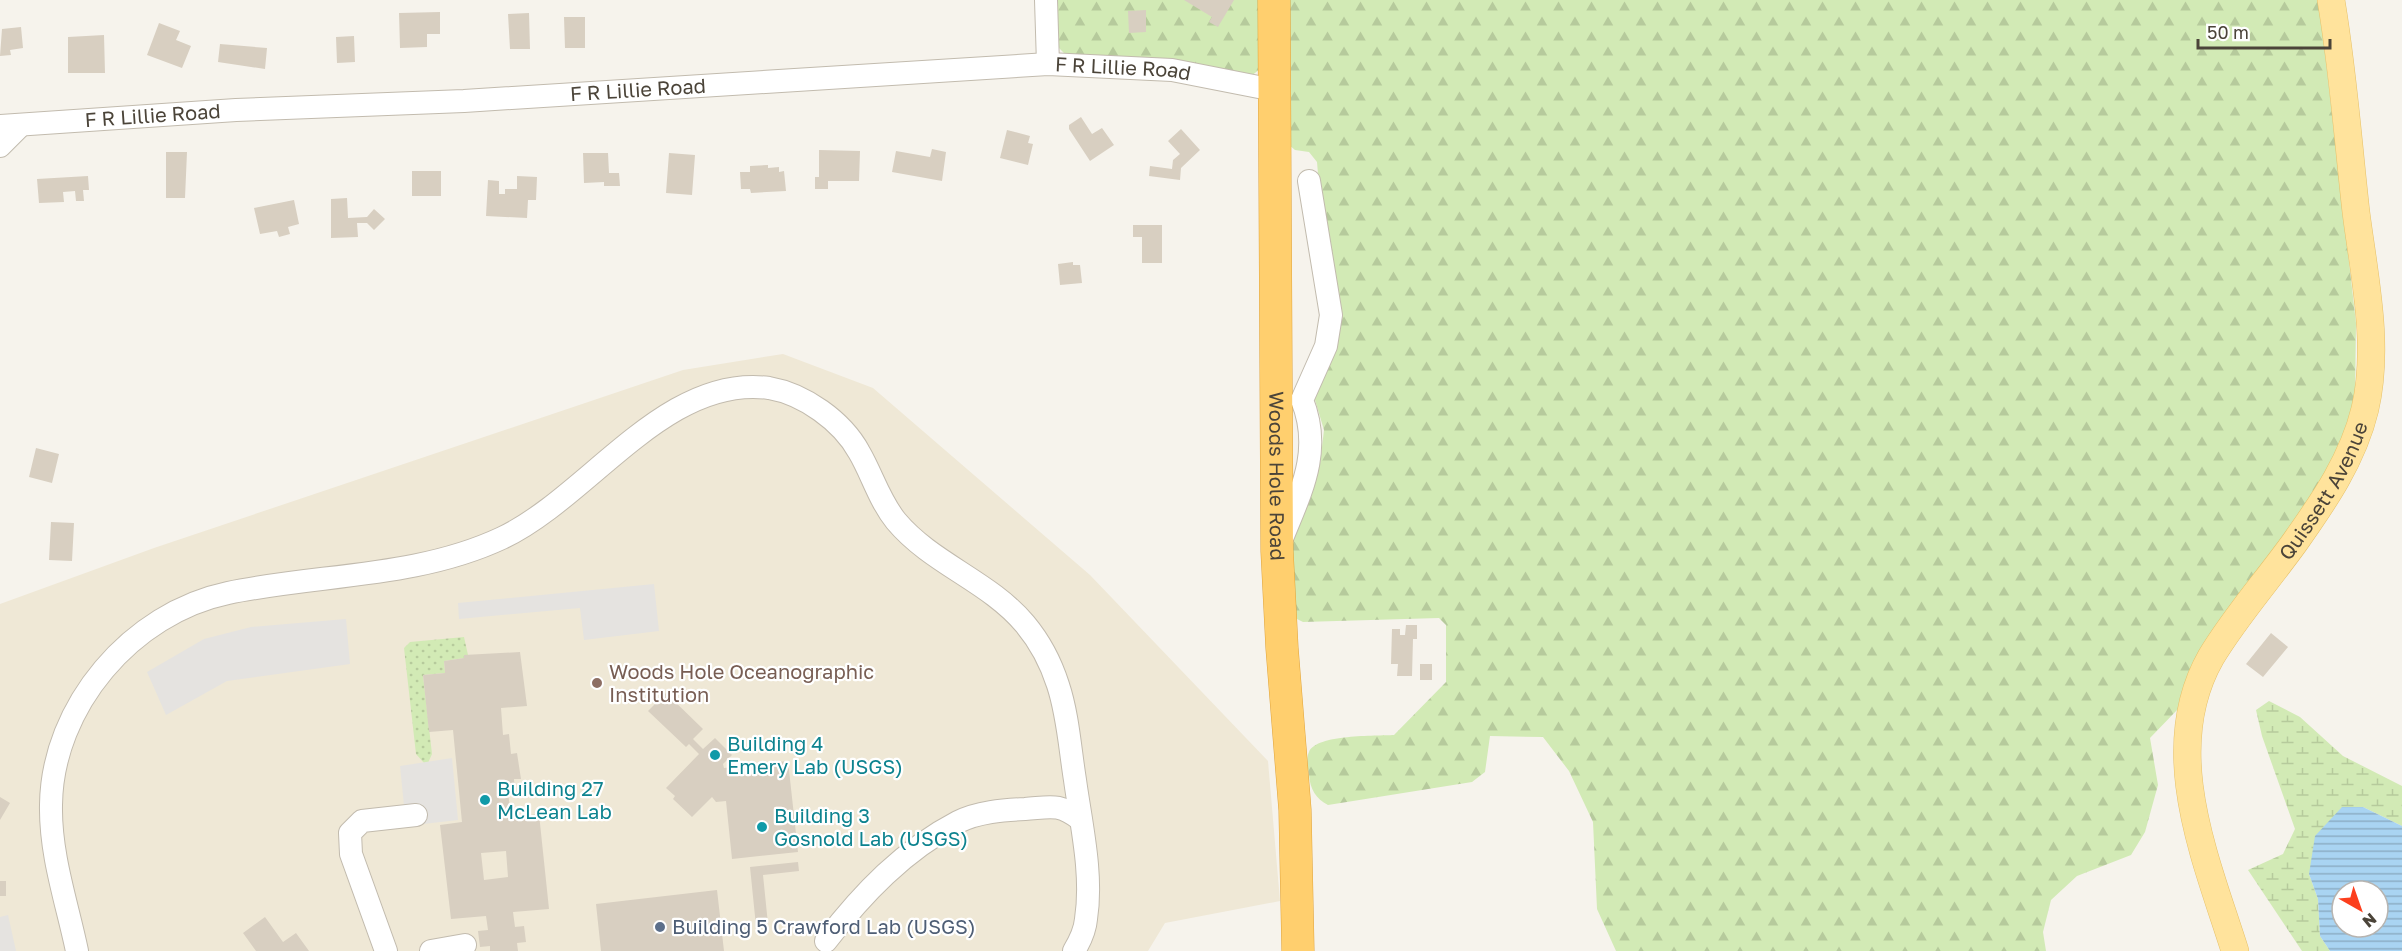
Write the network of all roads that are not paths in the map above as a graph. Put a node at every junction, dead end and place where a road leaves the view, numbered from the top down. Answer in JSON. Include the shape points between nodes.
{"nodes":[{"id":1,"x":1046,"y":0,"type":"edge"},
{"id":2,"x":1274,"y":0,"type":"edge"},
{"id":3,"x":2331,"y":0,"type":"edge"},
{"id":4,"x":1048,"y":64,"type":"junction"},
{"id":5,"x":1274,"y":90,"type":"junction"},
{"id":6,"x":10,"y":125,"type":"edge"},
{"id":7,"x":0,"y":146,"type":"edge"},
{"id":8,"x":1309,"y":181,"type":"dead end"},
{"id":9,"x":1276,"y":364,"type":"junction"},
{"id":10,"x":1302,"y":400,"type":"junction"},
{"id":11,"x":1277,"y":551,"type":"junction"},
{"id":12,"x":416,"y":814,"type":"dead end"},
{"id":13,"x":1080,"y":819,"type":"junction"},
{"id":14,"x":826,"y":941,"type":"dead end"},
{"id":15,"x":465,"y":945,"type":"dead end"},
{"id":16,"x":77,"y":951,"type":"edge"},
{"id":17,"x":386,"y":951,"type":"edge"},
{"id":18,"x":431,"y":951,"type":"edge"},
{"id":19,"x":1074,"y":951,"type":"edge"},
{"id":20,"x":1298,"y":951,"type":"edge"},
{"id":21,"x":2235,"y":951,"type":"edge"}],
"edges":[{"from":1,"to":4,"type":"street"},
{"from":2,"to":5,"type":"highway","name":"Woods Hole Road"},
{"from":3,"to":21,"type":"main road","name":"Quissett Avenue","via":[[2369,321],[2370,382],[2360,425],[2340,474],[2212,656],[2193,704],[2187,734],[2190,790]]},
{"from":4,"to":5,"type":"street","name":"F R Lillie Road","via":[[1172,70]]},
{"from":4,"to":6,"type":"street","name":"F R Lillie Road"},
{"from":5,"to":9,"type":"highway","name":"Woods Hole Road"},
{"from":6,"to":7,"type":"street"},
{"from":8,"to":10,"type":"street","via":[[1331,315],[1326,346]]},
{"from":9,"to":10,"type":"street"},
{"from":9,"to":11,"type":"highway","name":"Woods Hole Road"},
{"from":10,"to":11,"type":"street","via":[[1309,417],[1310,468]]},
{"from":11,"to":20,"type":"highway","name":"Woods Hole Road","via":[[1295,810]]},
{"from":12,"to":17,"type":"street","via":[[362,821],[350,833],[351,854]]},
{"from":13,"to":14,"type":"street","via":[[1063,806],[998,811],[959,822],[893,866],[856,902]]},
{"from":13,"to":16,"type":"street","via":[[1062,700],[1044,652],[1028,627],[1002,601],[908,534],[884,504],[853,442],[828,416],[776,390],[741,388],[704,395],[674,409],[552,508],[521,529],[480,548],[414,565],[211,597],[178,610],[134,640],[89,688],[52,776],[52,832]]},
{"from":13,"to":19,"type":"street","via":[[1087,912]]},
{"from":15,"to":18,"type":"street"}]}
